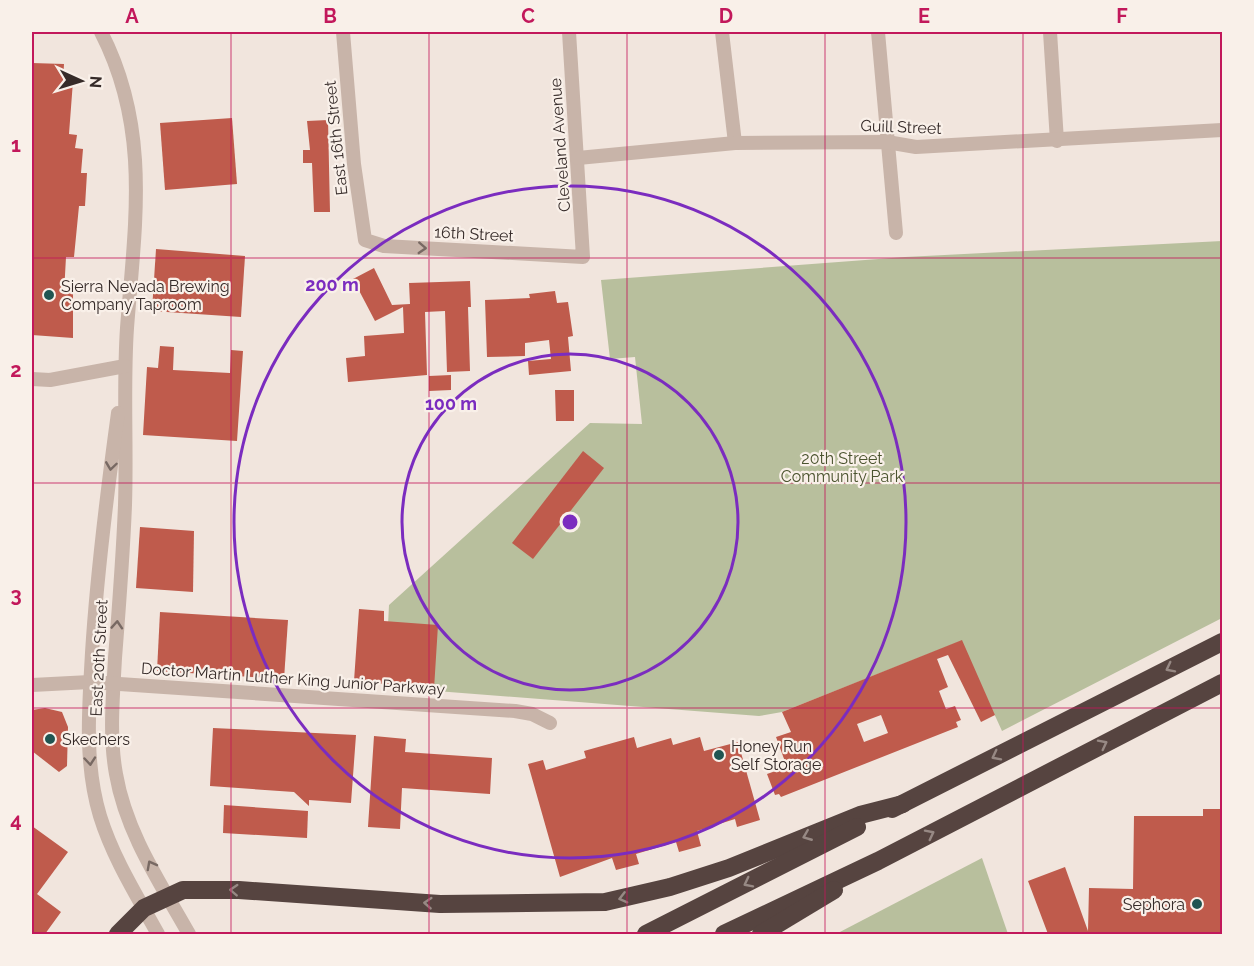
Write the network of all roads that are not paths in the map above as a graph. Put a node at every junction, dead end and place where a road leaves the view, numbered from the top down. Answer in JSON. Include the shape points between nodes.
{"nodes":[{"id":1,"x":101,"y":32,"type":"edge"},
{"id":2,"x":343,"y":32,"type":"edge"},
{"id":3,"x":568,"y":32,"type":"edge"},
{"id":4,"x":722,"y":32,"type":"edge"},
{"id":5,"x":878,"y":32,"type":"edge"},
{"id":6,"x":1050,"y":32,"type":"edge"},
{"id":7,"x":1222,"y":130,"type":"edge"},
{"id":8,"x":1058,"y":141,"type":"junction"},
{"id":9,"x":735,"y":142,"type":"junction"},
{"id":10,"x":887,"y":142,"type":"junction"},
{"id":11,"x":578,"y":158,"type":"junction"},
{"id":12,"x":897,"y":233,"type":"dead end"},
{"id":13,"x":365,"y":240,"type":"joint"},
{"id":14,"x":583,"y":257,"type":"joint"},
{"id":15,"x":125,"y":366,"type":"junction"},
{"id":16,"x":32,"y":379,"type":"edge"},
{"id":17,"x":1222,"y":642,"type":"edge"},
{"id":18,"x":90,"y":682,"type":"junction"},
{"id":19,"x":114,"y":683,"type":"junction"},
{"id":20,"x":1222,"y":683,"type":"edge"},
{"id":21,"x":32,"y":684,"type":"edge"},
{"id":22,"x":550,"y":723,"type":"dead end"},
{"id":23,"x":903,"y":804,"type":"junction"},
{"id":24,"x":878,"y":861,"type":"junction"},
{"id":25,"x":168,"y":897,"type":"junction"},
{"id":26,"x":144,"y":908,"type":"junction"},
{"id":27,"x":118,"y":934,"type":"edge"},
{"id":28,"x":158,"y":934,"type":"edge"},
{"id":29,"x":189,"y":934,"type":"edge"},
{"id":30,"x":646,"y":934,"type":"edge"},
{"id":31,"x":724,"y":934,"type":"edge"},
{"id":32,"x":761,"y":934,"type":"edge"}],
"edges":[{"from":1,"to":15,"type":"street","name":"East 20th Street","via":[[130,106],[137,167]]},
{"from":2,"to":13,"type":"street","name":"East 16th Street"},
{"from":3,"to":11,"type":"street","name":"Cleveland Avenue"},
{"from":4,"to":9,"type":"street"},
{"from":5,"to":10,"type":"street"},
{"from":6,"to":8,"type":"street"},
{"from":7,"to":8,"type":"street","name":"Guill Street"},
{"from":8,"to":10,"type":"street","name":"Guill Street","via":[[916,147]]},
{"from":9,"to":10,"type":"street","name":"Guill Street"},
{"from":9,"to":11,"type":"street","name":"Guill Street"},
{"from":10,"to":12,"type":"street"},
{"from":11,"to":14,"type":"street","name":"Cleveland Avenue"},
{"from":13,"to":14,"type":"street","name":"16th Street","one_way":true,"via":[[384,246]]},
{"from":15,"to":16,"type":"street","via":[[50,380]]},
{"from":15,"to":18,"type":"street","name":"East 20th Street","one_way":true,"via":[[98,563]]},
{"from":19,"to":15,"type":"street","name":"East 20th Street","one_way":true,"via":[[125,503]]},
{"from":17,"to":23,"type":"highway","one_way":true},
{"from":18,"to":19,"type":"street","name":"Doctor Martin Luther King Junior Parkway"},
{"from":18,"to":21,"type":"street","name":"Doctor Martin Luther King Junior Parkway"},
{"from":18,"to":26,"type":"street","name":"East 20th Street","one_way":true,"via":[[90,751],[97,803],[110,844]]},
{"from":19,"to":22,"type":"street","name":"Doctor Martin Luther King Junior Parkway","via":[[515,711]]},
{"from":25,"to":19,"type":"street","name":"East 20th Street","one_way":true,"via":[[135,834],[119,787],[113,748]]},
{"from":24,"to":20,"type":"highway","one_way":true},
{"from":23,"to":25,"type":"highway","one_way":true,"via":[[860,815],[729,868],[605,902],[440,904],[210,889],[183,890]]},
{"from":23,"to":30,"type":"highway","one_way":true},
{"from":24,"to":31,"type":"highway"},
{"from":24,"to":32,"type":"highway"},
{"from":25,"to":26,"type":"highway"},
{"from":25,"to":29,"type":"street","name":"East 20th Street"},
{"from":26,"to":27,"type":"highway"},
{"from":26,"to":28,"type":"street","name":"East 20th Street"}]}
